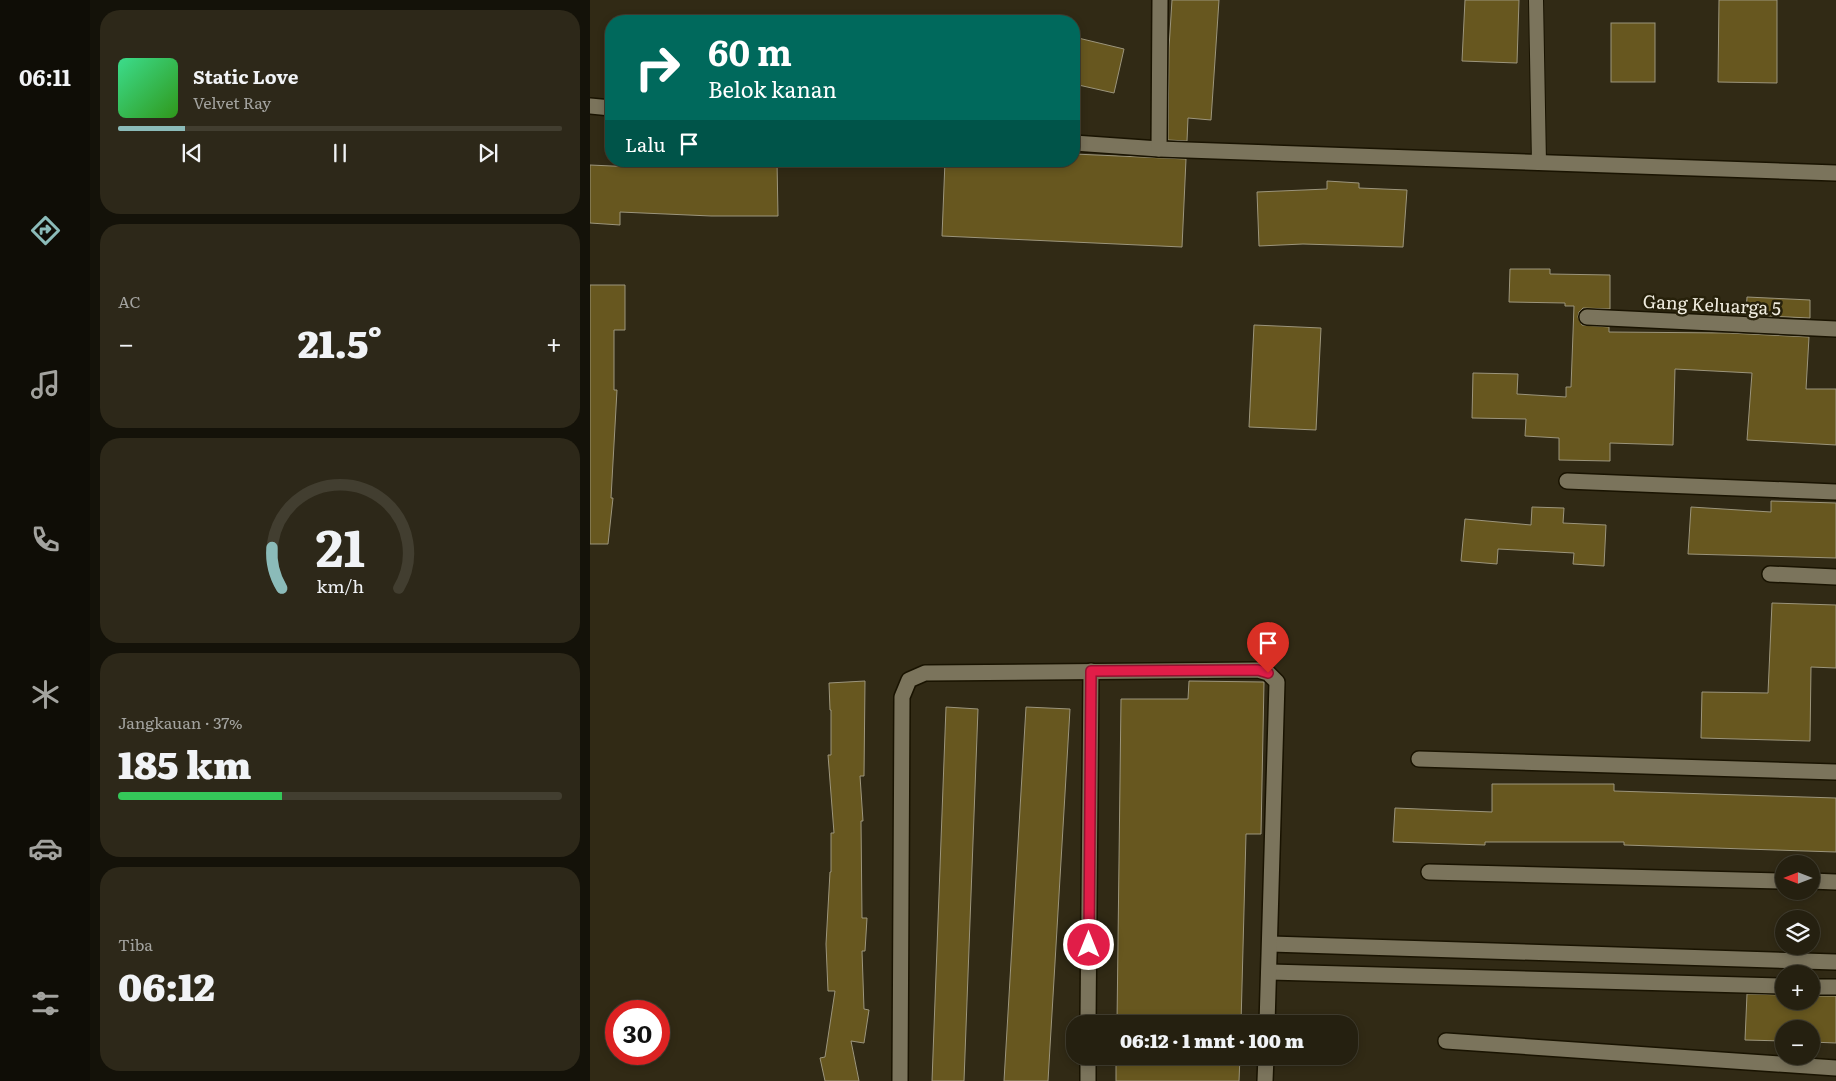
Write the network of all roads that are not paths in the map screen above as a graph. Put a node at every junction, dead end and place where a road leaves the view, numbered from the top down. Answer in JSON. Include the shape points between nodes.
{"nodes":[{"id":1,"x":1160,"y":0,"type":"edge"},
{"id":2,"x":1536,"y":0,"type":"edge"},
{"id":3,"x":590,"y":106,"type":"edge"},
{"id":4,"x":605,"y":107,"type":"edge"},
{"id":5,"x":1080,"y":142,"type":"edge"},
{"id":6,"x":1159,"y":149,"type":"junction"},
{"id":7,"x":1539,"y":163,"type":"junction"},
{"id":8,"x":1836,"y":173,"type":"edge"},
{"id":9,"x":1587,"y":317,"type":"dead end"},
{"id":10,"x":1836,"y":329,"type":"edge"},
{"id":11,"x":1567,"y":481,"type":"dead end"},
{"id":12,"x":1836,"y":492,"type":"edge"},
{"id":13,"x":1770,"y":574,"type":"dead end"},
{"id":14,"x":1836,"y":577,"type":"edge"},
{"id":15,"x":1091,"y":671,"type":"junction"},
{"id":16,"x":1418,"y":759,"type":"dead end"},
{"id":17,"x":1836,"y":772,"type":"edge"},
{"id":18,"x":1430,"y":872,"type":"dead end"},
{"id":19,"x":1775,"y":881,"type":"edge"},
{"id":20,"x":1820,"y":882,"type":"edge"},
{"id":21,"x":1836,"y":882,"type":"edge"},
{"id":22,"x":1271,"y":944,"type":"junction"},
{"id":23,"x":1836,"y":962,"type":"edge"},
{"id":24,"x":1269,"y":972,"type":"junction"},
{"id":25,"x":1775,"y":986,"type":"edge"},
{"id":26,"x":1820,"y":986,"type":"edge"},
{"id":27,"x":1836,"y":987,"type":"edge"},
{"id":28,"x":1088,"y":1015,"type":"edge"},
{"id":29,"x":1267,"y":1015,"type":"edge"},
{"id":30,"x":1446,"y":1041,"type":"dead end"},
{"id":31,"x":1088,"y":1065,"type":"edge"},
{"id":32,"x":1266,"y":1065,"type":"edge"},
{"id":33,"x":1836,"y":1068,"type":"edge"},
{"id":34,"x":900,"y":1081,"type":"edge"},
{"id":35,"x":1088,"y":1081,"type":"edge"},
{"id":36,"x":1265,"y":1081,"type":"edge"}],
"edges":[{"from":1,"to":6,"type":"street"},
{"from":2,"to":7,"type":"lane"},
{"from":3,"to":4,"type":"street"},
{"from":5,"to":6,"type":"street"},
{"from":6,"to":7,"type":"street"},
{"from":7,"to":8,"type":"street"},
{"from":9,"to":10,"type":"street","name":"Gang Keluarga 5"},
{"from":11,"to":12,"type":"street"},
{"from":13,"to":14,"type":"street"},
{"from":15,"to":22,"type":"street","via":[[1258,670],[1268,673],[1278,682]]},
{"from":15,"to":28,"type":"street"},
{"from":15,"to":34,"type":"street","via":[[925,673],[909,680],[902,697]]},
{"from":16,"to":17,"type":"street"},
{"from":18,"to":19,"type":"street"},
{"from":20,"to":21,"type":"street"},
{"from":22,"to":23,"type":"street"},
{"from":22,"to":24,"type":"street"},
{"from":24,"to":25,"type":"street"},
{"from":24,"to":29,"type":"street"},
{"from":26,"to":27,"type":"street"},
{"from":30,"to":33,"type":"street"},
{"from":31,"to":35,"type":"street"},
{"from":32,"to":36,"type":"street"}]}
